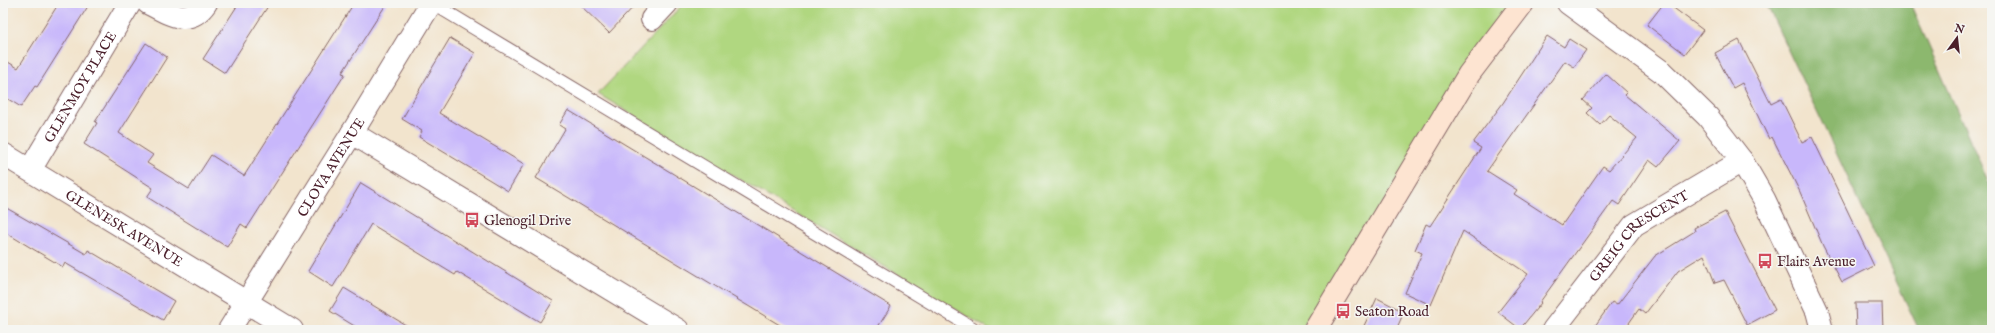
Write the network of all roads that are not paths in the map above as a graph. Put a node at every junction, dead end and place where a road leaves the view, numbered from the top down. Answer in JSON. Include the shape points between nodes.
{"nodes":[{"id":1,"x":130,"y":3,"type":"edge"},
{"id":2,"x":148,"y":3,"type":"edge"},
{"id":3,"x":206,"y":3,"type":"edge"},
{"id":4,"x":431,"y":3,"type":"edge"},
{"id":5,"x":667,"y":3,"type":"edge"},
{"id":6,"x":1523,"y":3,"type":"edge"},
{"id":7,"x":1568,"y":3,"type":"edge"},
{"id":8,"x":652,"y":19,"type":"dead end"},
{"id":9,"x":352,"y":133,"type":"junction"},
{"id":10,"x":3,"y":154,"type":"edge"},
{"id":11,"x":1742,"y":161,"type":"junction"},
{"id":12,"x":30,"y":170,"type":"junction"},
{"id":13,"x":246,"y":302,"type":"junction"},
{"id":14,"x":229,"y":330,"type":"edge"},
{"id":15,"x":292,"y":330,"type":"edge"},
{"id":16,"x":678,"y":330,"type":"edge"},
{"id":17,"x":976,"y":330,"type":"edge"},
{"id":18,"x":1316,"y":330,"type":"edge"},
{"id":19,"x":1553,"y":330,"type":"edge"},
{"id":20,"x":1822,"y":330,"type":"edge"}],
"edges":[{"from":1,"to":12,"type":"street","name":"GLENMOY PLACE"},
{"from":2,"to":3,"type":"street","via":[[172,16],[188,17],[200,12]]},
{"from":4,"to":9,"type":"street","name":"CLOVA AVENUE"},
{"from":4,"to":17,"type":"lane"},
{"from":5,"to":8,"type":"street"},
{"from":6,"to":18,"type":"street","via":[[1469,74]]},
{"from":7,"to":11,"type":"street","via":[[1661,71],[1708,117]]},
{"from":9,"to":13,"type":"street","name":"CLOVA AVENUE"},
{"from":9,"to":16,"type":"street"},
{"from":10,"to":12,"type":"street","name":"GLENESK AVENUE"},
{"from":11,"to":19,"type":"street","name":"GREIG CRESCENT","via":[[1634,225]]},
{"from":11,"to":20,"type":"street","via":[[1764,199],[1817,311]]},
{"from":12,"to":13,"type":"street","name":"GLENESK AVENUE"},
{"from":13,"to":14,"type":"street","name":"CLOVA AVENUE"},
{"from":13,"to":15,"type":"street","name":"GLENESK AVENUE"}]}
